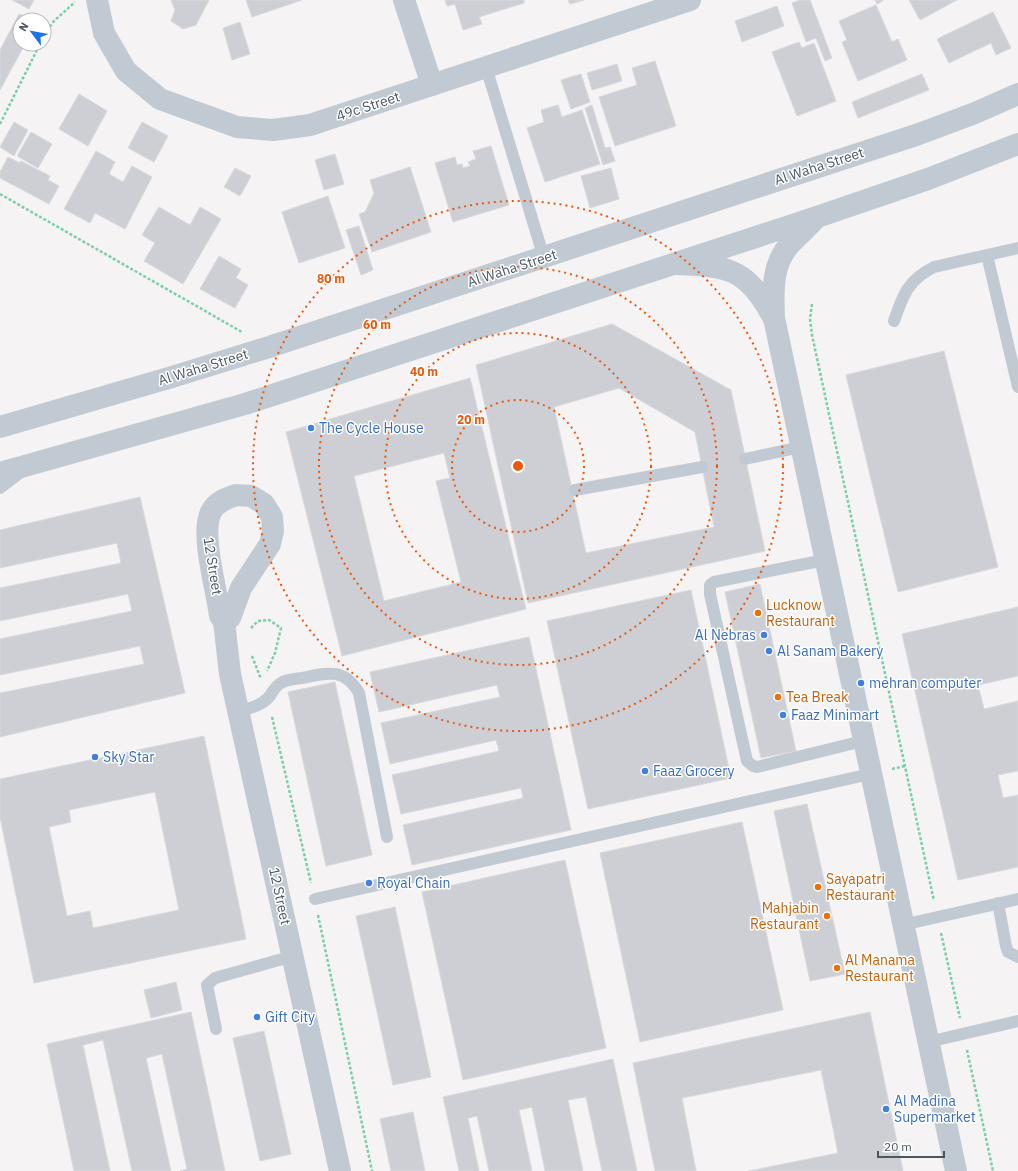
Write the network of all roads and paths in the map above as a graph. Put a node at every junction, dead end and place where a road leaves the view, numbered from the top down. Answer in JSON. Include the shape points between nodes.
{"nodes":[{"id":1,"x":78,"y":0,"type":"edge"},
{"id":2,"x":97,"y":0,"type":"edge"},
{"id":3,"x":404,"y":0,"type":"edge"},
{"id":4,"x":690,"y":0,"type":"edge"},
{"id":5,"x":52,"y":24,"type":"edge"},
{"id":6,"x":36,"y":52,"type":"edge"},
{"id":7,"x":486,"y":67,"type":"junction"},
{"id":8,"x":432,"y":85,"type":"junction"},
{"id":9,"x":1018,"y":94,"type":"edge"},
{"id":10,"x":0,"y":124,"type":"edge"},
{"id":11,"x":1018,"y":144,"type":"edge"},
{"id":12,"x":0,"y":194,"type":"edge"},
{"id":13,"x":817,"y":217,"type":"junction"},
{"id":14,"x":1018,"y":248,"type":"edge"},
{"id":15,"x":987,"y":255,"type":"junction"},
{"id":16,"x":544,"y":258,"type":"junction"},
{"id":17,"x":672,"y":264,"type":"junction"},
{"id":18,"x":812,"y":304,"type":"dead end"},
{"id":19,"x":774,"y":318,"type":"junction"},
{"id":20,"x":894,"y":321,"type":"dead end"},
{"id":21,"x":269,"y":347,"type":"junction"},
{"id":22,"x":1018,"y":387,"type":"edge"},
{"id":23,"x":0,"y":427,"type":"edge"},
{"id":24,"x":801,"y":447,"type":"junction"},
{"id":25,"x":745,"y":459,"type":"dead end"},
{"id":26,"x":33,"y":463,"type":"junction"},
{"id":27,"x":702,"y":467,"type":"dead end"},
{"id":28,"x":0,"y":473,"type":"edge"},
{"id":29,"x":0,"y":488,"type":"edge"},
{"id":30,"x":575,"y":490,"type":"dead end"},
{"id":31,"x":825,"y":560,"type":"junction"},
{"id":32,"x":224,"y":621,"type":"junction"},
{"id":33,"x":249,"y":630,"type":"dead end"},
{"id":34,"x":251,"y":653,"type":"dead end"},
{"id":35,"x":268,"y":699,"type":"junction"},
{"id":36,"x":239,"y":711,"type":"junction"},
{"id":37,"x":863,"y":741,"type":"junction"},
{"id":38,"x":870,"y":774,"type":"junction"},
{"id":39,"x":387,"y":837,"type":"dead end"},
{"id":40,"x":315,"y":899,"type":"junction"},
{"id":41,"x":1018,"y":899,"type":"edge"},
{"id":42,"x":998,"y":903,"type":"junction"},
{"id":43,"x":938,"y":917,"type":"junction"},
{"id":44,"x":902,"y":925,"type":"junction"},
{"id":45,"x":293,"y":956,"type":"junction"},
{"id":46,"x":1018,"y":957,"type":"edge"},
{"id":47,"x":1018,"y":1021,"type":"edge"},
{"id":48,"x":216,"y":1029,"type":"dead end"},
{"id":49,"x":963,"y":1034,"type":"junction"},
{"id":50,"x":928,"y":1042,"type":"junction"},
{"id":51,"x":340,"y":1171,"type":"edge"},
{"id":52,"x":372,"y":1171,"type":"edge"},
{"id":53,"x":956,"y":1171,"type":"edge"},
{"id":54,"x":993,"y":1171,"type":"edge"}],
"edges":[{"from":1,"to":5,"type":"path"},
{"from":2,"to":8,"type":"street","name":"49c Street","via":[[104,33],[126,71],[160,99],[237,126],[273,130],[310,126]]},
{"from":3,"to":8,"type":"street"},
{"from":4,"to":7,"type":"street","name":"49c Street"},
{"from":6,"to":10,"type":"path"},
{"from":7,"to":8,"type":"street","name":"49c Street"},
{"from":7,"to":16,"type":"lane"},
{"from":9,"to":16,"type":"street","name":"Al Waha Street","via":[[918,134]]},
{"from":11,"to":13,"type":"street","via":[[928,179]]},
{"from":12,"to":21,"type":"path"},
{"from":13,"to":17,"type":"street"},
{"from":13,"to":19,"type":"street","via":[[792,242],[778,264],[774,277]]},
{"from":14,"to":15,"type":"lane"},
{"from":15,"to":20,"type":"lane","via":[[934,267],[922,273],[904,294]]},
{"from":15,"to":22,"type":"lane"},
{"from":16,"to":21,"type":"street","name":"Al Waha Street"},
{"from":17,"to":19,"type":"street","via":[[712,265],[744,278],[756,290]]},
{"from":17,"to":26,"type":"street","via":[[245,404]]},
{"from":18,"to":43,"type":"path","via":[[812,335]]},
{"from":19,"to":24,"type":"street"},
{"from":21,"to":23,"type":"street","name":"Al Waha Street"},
{"from":24,"to":25,"type":"lane"},
{"from":24,"to":31,"type":"street"},
{"from":26,"to":28,"type":"street"},
{"from":26,"to":29,"type":"lane"},
{"from":27,"to":30,"type":"lane"},
{"from":31,"to":37,"type":"street"},
{"from":31,"to":37,"type":"lane","via":[[714,582],[710,585],[710,594],[747,761],[750,764],[757,767]]},
{"from":32,"to":32,"type":"street","name":"12 Street","via":[[230,618],[241,588],[270,544],[273,531],[272,517],[264,504],[251,496],[236,495],[222,500],[212,511],[207,525],[207,541],[220,616]]},
{"from":32,"to":36,"type":"street","name":"12 Street","via":[[227,659]]},
{"from":33,"to":34,"type":"path","via":[[258,621],[269,620],[281,628],[275,653],[262,683]]},
{"from":35,"to":36,"type":"lane"},
{"from":35,"to":39,"type":"lane","via":[[277,686],[285,681],[325,673],[346,677],[354,684],[359,693]]},
{"from":35,"to":40,"type":"path"},
{"from":36,"to":45,"type":"street","name":"12 Street"},
{"from":37,"to":38,"type":"street"},
{"from":38,"to":40,"type":"lane"},
{"from":38,"to":44,"type":"street"},
{"from":40,"to":52,"type":"path"},
{"from":41,"to":42,"type":"lane"},
{"from":42,"to":43,"type":"lane"},
{"from":42,"to":46,"type":"lane","via":[[1008,952]]},
{"from":43,"to":44,"type":"lane"},
{"from":43,"to":49,"type":"path"},
{"from":44,"to":50,"type":"street"},
{"from":45,"to":48,"type":"lane","via":[[215,978],[207,986]]},
{"from":45,"to":51,"type":"street","name":"12 Street"},
{"from":47,"to":49,"type":"lane"},
{"from":49,"to":50,"type":"lane"},
{"from":49,"to":54,"type":"path"},
{"from":50,"to":53,"type":"street"}]}
